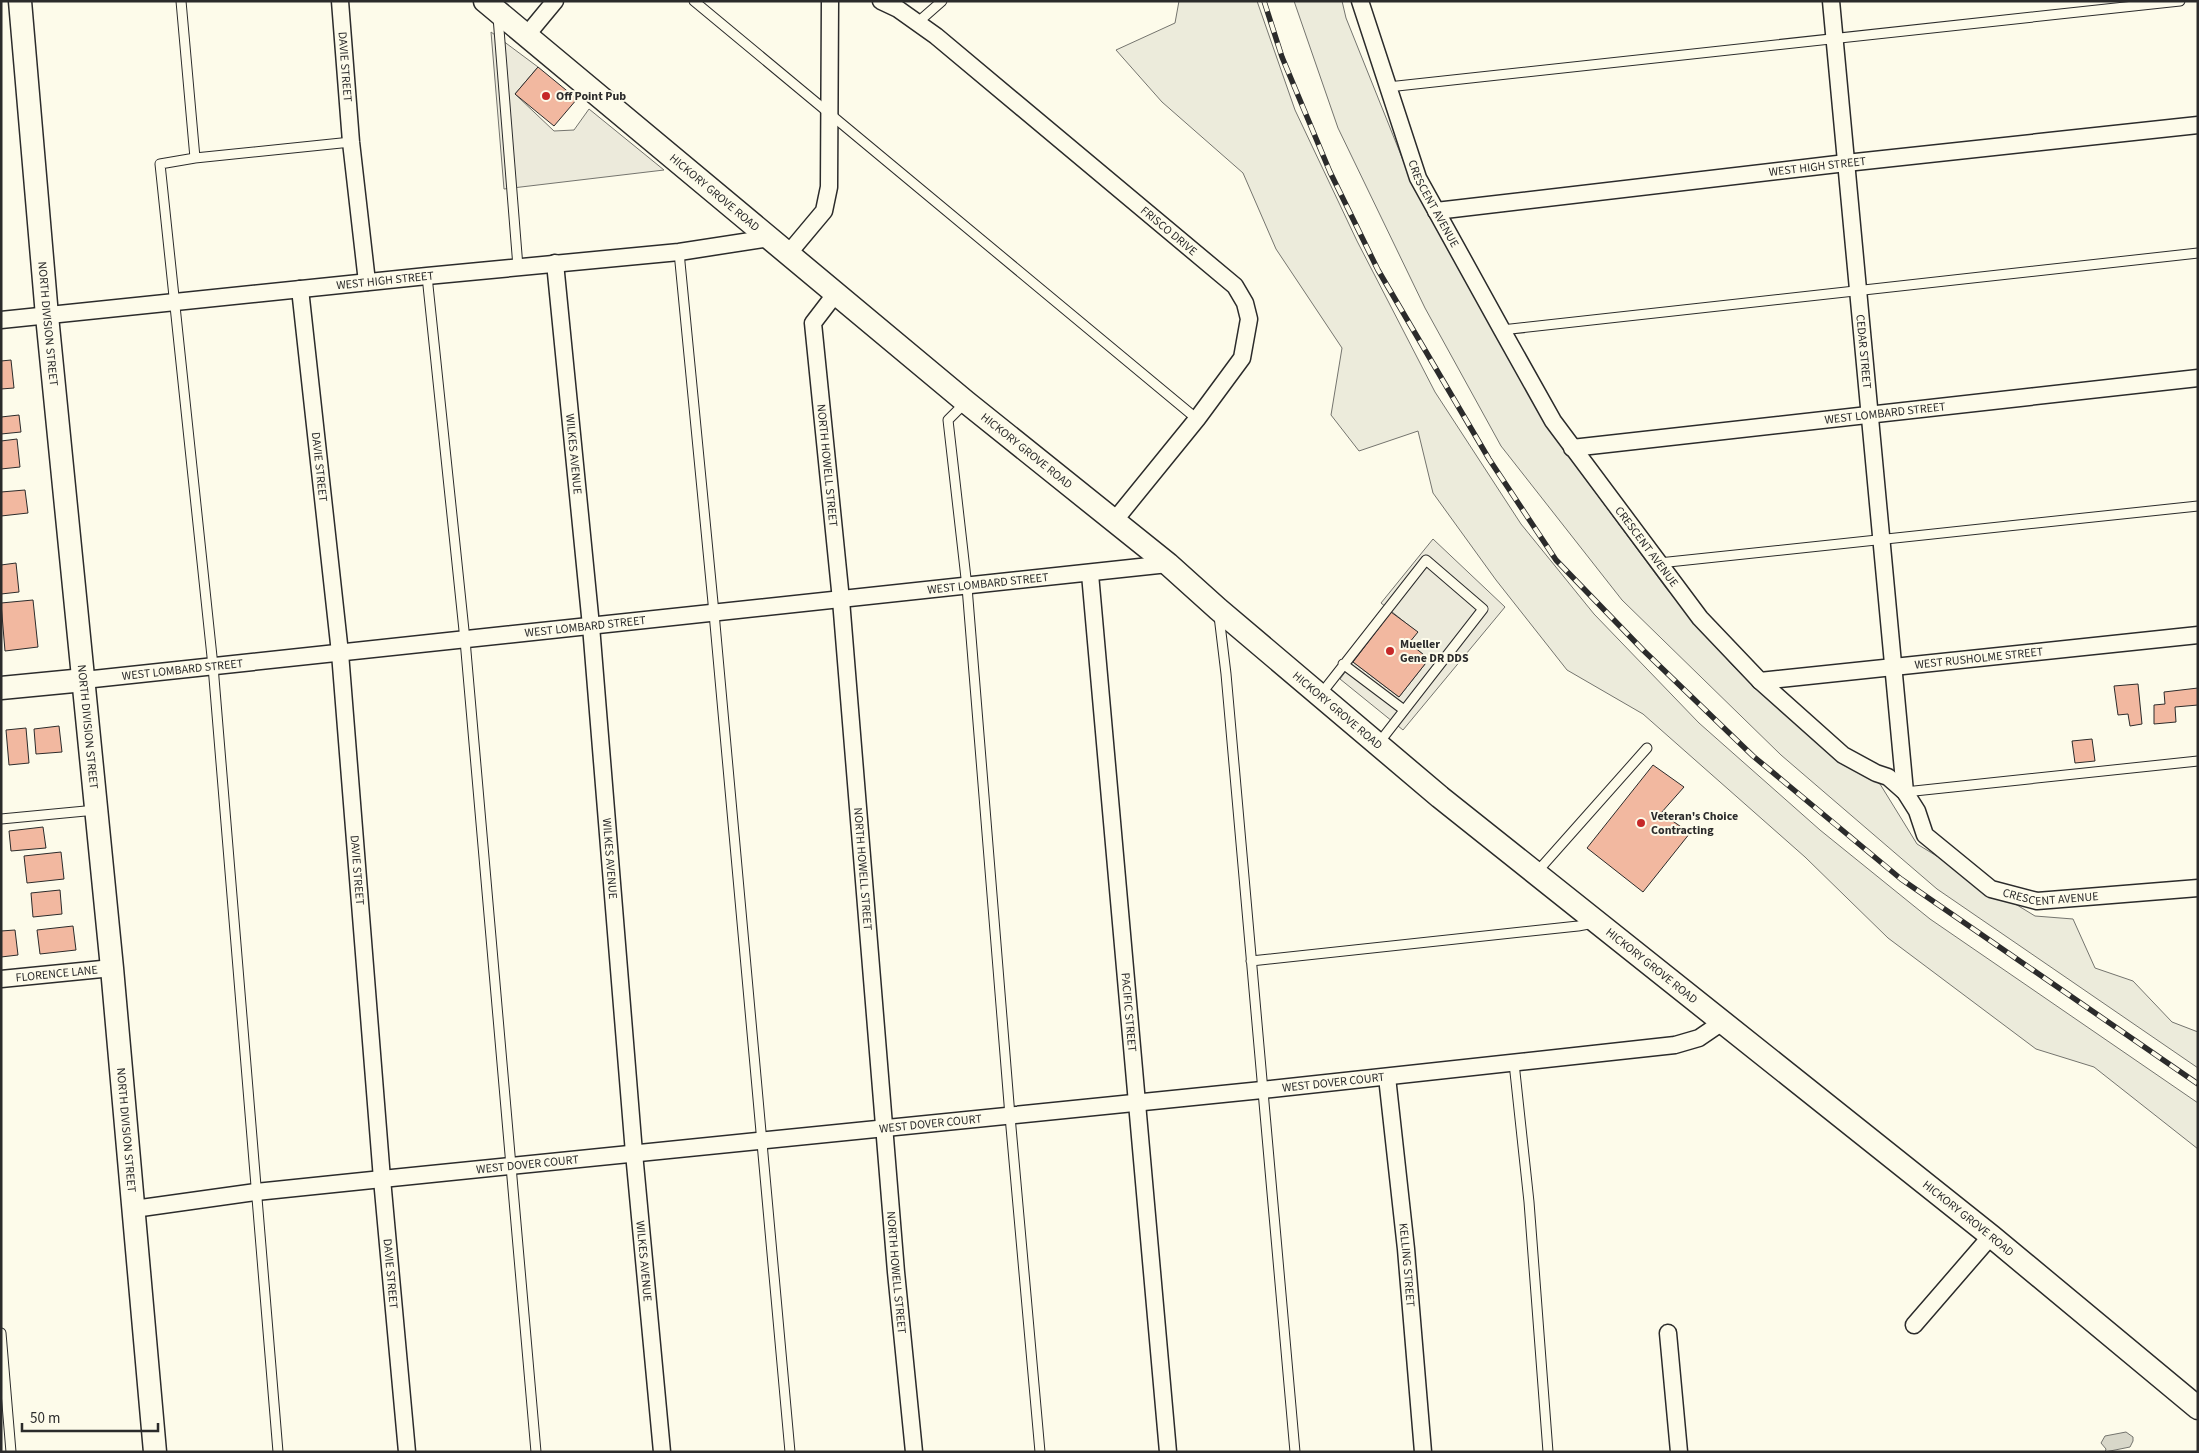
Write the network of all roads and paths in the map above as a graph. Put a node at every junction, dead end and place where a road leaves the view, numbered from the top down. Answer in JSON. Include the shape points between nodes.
{"nodes":[{"id":1,"x":20,"y":1,"type":"edge"},
{"id":2,"x":181,"y":1,"type":"edge"},
{"id":3,"x":340,"y":1,"type":"edge"},
{"id":4,"x":555,"y":1,"type":"edge"},
{"id":5,"x":694,"y":1,"type":"edge"},
{"id":6,"x":830,"y":1,"type":"edge"},
{"id":7,"x":881,"y":1,"type":"edge"},
{"id":8,"x":942,"y":1,"type":"edge"},
{"id":9,"x":1360,"y":1,"type":"edge"},
{"id":10,"x":1831,"y":1,"type":"edge"},
{"id":11,"x":2180,"y":1,"type":"edge"},
{"id":12,"x":491,"y":6,"type":"edge"},
{"id":13,"x":917,"y":23,"type":"junction"},
{"id":14,"x":526,"y":36,"type":"junction"},
{"id":15,"x":1835,"y":40,"type":"junction"},
{"id":16,"x":1388,"y":87,"type":"junction"},
{"id":17,"x":830,"y":114,"type":"junction"},
{"id":18,"x":2198,"y":125,"type":"edge"},
{"id":19,"x":351,"y":142,"type":"junction"},
{"id":20,"x":195,"y":158,"type":"junction"},
{"id":21,"x":1846,"y":162,"type":"junction"},
{"id":22,"x":1436,"y":211,"type":"junction"},
{"id":23,"x":770,"y":238,"type":"junction"},
{"id":24,"x":680,"y":252,"type":"junction"},
{"id":25,"x":2198,"y":253,"type":"edge"},
{"id":26,"x":788,"y":254,"type":"junction"},
{"id":27,"x":555,"y":263,"type":"junction"},
{"id":28,"x":518,"y":267,"type":"junction"},
{"id":29,"x":427,"y":276,"type":"junction"},
{"id":30,"x":367,"y":282,"type":"junction"},
{"id":31,"x":300,"y":289,"type":"junction"},
{"id":32,"x":1858,"y":290,"type":"junction"},
{"id":33,"x":836,"y":293,"type":"junction"},
{"id":34,"x":176,"y":302,"type":"junction"},
{"id":35,"x":47,"y":316,"type":"junction"},
{"id":36,"x":1,"y":320,"type":"edge"},
{"id":37,"x":1502,"y":330,"type":"junction"},
{"id":38,"x":2198,"y":378,"type":"edge"},
{"id":39,"x":966,"y":402,"type":"junction"},
{"id":40,"x":1870,"y":415,"type":"junction"},
{"id":41,"x":1197,"y":419,"type":"junction"},
{"id":42,"x":1572,"y":448,"type":"junction"},
{"id":43,"x":2198,"y":506,"type":"edge"},
{"id":44,"x":1115,"y":520,"type":"junction"},
{"id":45,"x":1882,"y":539,"type":"junction"},
{"id":46,"x":1658,"y":563,"type":"junction"},
{"id":47,"x":1168,"y":564,"type":"junction"},
{"id":48,"x":1090,"y":574,"type":"junction"},
{"id":49,"x":967,"y":587,"type":"junction"},
{"id":50,"x":841,"y":600,"type":"junction"},
{"id":51,"x":1218,"y":610,"type":"junction"},
{"id":52,"x":714,"y":613,"type":"junction"},
{"id":53,"x":591,"y":626,"type":"junction"},
{"id":54,"x":2198,"y":635,"type":"edge"},
{"id":55,"x":465,"y":640,"type":"junction"},
{"id":56,"x":340,"y":653,"type":"junction"},
{"id":57,"x":1343,"y":664,"type":"junction"},
{"id":58,"x":213,"y":666,"type":"junction"},
{"id":59,"x":1894,"y":666,"type":"junction"},
{"id":60,"x":84,"y":680,"type":"junction"},
{"id":61,"x":1760,"y":681,"type":"junction"},
{"id":62,"x":1,"y":688,"type":"edge"},
{"id":63,"x":1320,"y":695,"type":"junction"},
{"id":64,"x":1404,"y":710,"type":"junction"},
{"id":65,"x":1378,"y":744,"type":"junction"},
{"id":66,"x":1647,"y":748,"type":"dead end"},
{"id":67,"x":2198,"y":761,"type":"edge"},
{"id":68,"x":1905,"y":792,"type":"junction"},
{"id":69,"x":96,"y":810,"type":"junction"},
{"id":70,"x":1,"y":819,"type":"edge"},
{"id":71,"x":1536,"y":873,"type":"junction"},
{"id":72,"x":2198,"y":888,"type":"edge"},
{"id":73,"x":1597,"y":922,"type":"junction"},
{"id":74,"x":1251,"y":961,"type":"junction"},
{"id":75,"x":112,"y":968,"type":"junction"},
{"id":76,"x":1,"y":979,"type":"edge"},
{"id":77,"x":1722,"y":1023,"type":"junction"},
{"id":78,"x":1514,"y":1063,"type":"junction"},
{"id":79,"x":1387,"y":1077,"type":"junction"},
{"id":80,"x":1262,"y":1090,"type":"junction"},
{"id":81,"x":1137,"y":1103,"type":"junction"},
{"id":82,"x":1010,"y":1116,"type":"junction"},
{"id":83,"x":885,"y":1128,"type":"junction"},
{"id":84,"x":760,"y":1141,"type":"junction"},
{"id":85,"x":634,"y":1153,"type":"junction"},
{"id":86,"x":510,"y":1166,"type":"junction"},
{"id":87,"x":382,"y":1179,"type":"junction"},
{"id":88,"x":256,"y":1192,"type":"junction"},
{"id":89,"x":134,"y":1209,"type":"junction"},
{"id":90,"x":1991,"y":1236,"type":"junction"},
{"id":91,"x":1914,"y":1325,"type":"dead end"},
{"id":92,"x":1,"y":1333,"type":"edge"},
{"id":93,"x":1668,"y":1333,"type":"dead end"},
{"id":94,"x":2198,"y":1408,"type":"edge"},
{"id":95,"x":11,"y":1452,"type":"edge"},
{"id":96,"x":155,"y":1452,"type":"edge"},
{"id":97,"x":278,"y":1452,"type":"edge"},
{"id":98,"x":407,"y":1452,"type":"edge"},
{"id":99,"x":536,"y":1452,"type":"edge"},
{"id":100,"x":662,"y":1452,"type":"edge"},
{"id":101,"x":790,"y":1452,"type":"edge"},
{"id":102,"x":914,"y":1452,"type":"edge"},
{"id":103,"x":1040,"y":1452,"type":"edge"},
{"id":104,"x":1168,"y":1452,"type":"edge"},
{"id":105,"x":1295,"y":1452,"type":"edge"},
{"id":106,"x":1423,"y":1452,"type":"edge"},
{"id":107,"x":1548,"y":1452,"type":"edge"},
{"id":108,"x":1679,"y":1452,"type":"edge"}],
"edges":[{"from":1,"to":35,"type":"main road","name":"NORTH DIVISION STREET"},
{"from":2,"to":20,"type":"lane"},
{"from":3,"to":19,"type":"street","name":"DAVIE STREET"},
{"from":4,"to":14,"type":"street"},
{"from":5,"to":17,"type":"lane"},
{"from":6,"to":17,"type":"street"},
{"from":7,"to":13,"type":"street","name":"FRISCO DRIVE"},
{"from":8,"to":13,"type":"lane"},
{"from":9,"to":16,"type":"street","name":"CRESCENT AVENUE"},
{"from":10,"to":15,"type":"street","name":"CEDAR STREET"},
{"from":11,"to":15,"type":"lane"},
{"from":12,"to":14,"type":"main road","name":"HICKORY GROVE ROAD"},
{"from":12,"to":28,"type":"lane"},
{"from":13,"to":41,"type":"street","name":"FRISCO DRIVE","via":[[1235,286],[1245,303],[1249,319],[1242,358]]},
{"from":14,"to":23,"type":"main road","name":"HICKORY GROVE ROAD"},
{"from":15,"to":16,"type":"lane"},
{"from":15,"to":21,"type":"street","name":"CEDAR STREET"},
{"from":16,"to":22,"type":"street","name":"CRESCENT AVENUE","via":[[1418,178]]},
{"from":17,"to":26,"type":"street","via":[[829,187],[824,211]]},
{"from":17,"to":41,"type":"lane"},
{"from":18,"to":21,"type":"street","name":"WEST HIGH STREET"},
{"from":19,"to":20,"type":"lane"},
{"from":19,"to":30,"type":"street","name":"DAVIE STREET"},
{"from":20,"to":34,"type":"lane","via":[[160,164]]},
{"from":21,"to":22,"type":"street","name":"WEST HIGH STREET"},
{"from":21,"to":32,"type":"street","name":"CEDAR STREET"},
{"from":22,"to":37,"type":"street","name":"CRESCENT AVENUE"},
{"from":23,"to":24,"type":"street","name":"WEST HIGH STREET"},
{"from":23,"to":26,"type":"main road","name":"HICKORY GROVE ROAD"},
{"from":24,"to":27,"type":"street","name":"WEST HIGH STREET"},
{"from":24,"to":52,"type":"lane"},
{"from":25,"to":32,"type":"lane"},
{"from":26,"to":33,"type":"main road","name":"HICKORY GROVE ROAD"},
{"from":27,"to":28,"type":"street","name":"WEST HIGH STREET"},
{"from":27,"to":53,"type":"street","name":"WILKES AVENUE"},
{"from":28,"to":29,"type":"street","name":"WEST HIGH STREET"},
{"from":29,"to":30,"type":"street","name":"WEST HIGH STREET"},
{"from":29,"to":55,"type":"lane"},
{"from":30,"to":31,"type":"street","name":"WEST HIGH STREET"},
{"from":31,"to":34,"type":"street","name":"WEST HIGH STREET"},
{"from":31,"to":56,"type":"street","name":"DAVIE STREET"},
{"from":32,"to":37,"type":"lane"},
{"from":32,"to":40,"type":"street","name":"CEDAR STREET"},
{"from":33,"to":39,"type":"main road","name":"HICKORY GROVE ROAD"},
{"from":33,"to":50,"type":"street","name":"NORTH HOWELL STREET","via":[[813,323]]},
{"from":34,"to":35,"type":"street","name":"WEST HIGH STREET"},
{"from":34,"to":58,"type":"lane"},
{"from":35,"to":36,"type":"street","name":"WEST HIGH STREET"},
{"from":35,"to":60,"type":"main road","name":"NORTH DIVISION STREET"},
{"from":37,"to":42,"type":"street","name":"CRESCENT AVENUE","via":[[1553,421]]},
{"from":38,"to":40,"type":"street","name":"WEST LOMBARD STREET"},
{"from":39,"to":44,"type":"main road","name":"HICKORY GROVE ROAD"},
{"from":39,"to":49,"type":"lane","via":[[948,420]]},
{"from":40,"to":42,"type":"street","name":"WEST LOMBARD STREET"},
{"from":40,"to":45,"type":"street","name":"CEDAR STREET"},
{"from":41,"to":44,"type":"street","name":"FRISCO DRIVE"},
{"from":42,"to":46,"type":"street","name":"CRESCENT AVENUE"},
{"from":43,"to":45,"type":"lane"},
{"from":44,"to":47,"type":"main road","name":"HICKORY GROVE ROAD"},
{"from":45,"to":46,"type":"lane"},
{"from":45,"to":59,"type":"street","name":"CEDAR STREET"},
{"from":46,"to":61,"type":"street","name":"CRESCENT AVENUE","via":[[1700,618]]},
{"from":47,"to":48,"type":"street","name":"WEST LOMBARD STREET"},
{"from":47,"to":51,"type":"main road","name":"HICKORY GROVE ROAD"},
{"from":48,"to":49,"type":"street","name":"WEST LOMBARD STREET"},
{"from":48,"to":81,"type":"street","name":"PACIFIC STREET"},
{"from":49,"to":50,"type":"street","name":"WEST LOMBARD STREET"},
{"from":49,"to":82,"type":"lane"},
{"from":50,"to":52,"type":"street","name":"WEST LOMBARD STREET"},
{"from":50,"to":83,"type":"street","name":"NORTH HOWELL STREET"},
{"from":51,"to":63,"type":"main road","name":"HICKORY GROVE ROAD"},
{"from":51,"to":74,"type":"lane"},
{"from":52,"to":53,"type":"street","name":"WEST LOMBARD STREET"},
{"from":52,"to":84,"type":"lane"},
{"from":53,"to":55,"type":"street","name":"WEST LOMBARD STREET"},
{"from":53,"to":85,"type":"street","name":"WILKES AVENUE"},
{"from":54,"to":59,"type":"street","name":"WEST RUSHOLME STREET"},
{"from":55,"to":56,"type":"street","name":"WEST LOMBARD STREET"},
{"from":55,"to":86,"type":"lane"},
{"from":56,"to":58,"type":"street","name":"WEST LOMBARD STREET"},
{"from":56,"to":87,"type":"street","name":"DAVIE STREET"},
{"from":57,"to":63,"type":"lane"},
{"from":57,"to":64,"type":"lane"},
{"from":57,"to":64,"type":"lane","via":[[1426,560],[1483,609]]},
{"from":58,"to":60,"type":"street","name":"WEST LOMBARD STREET"},
{"from":58,"to":88,"type":"lane"},
{"from":59,"to":61,"type":"street","name":"WEST RUSHOLME STREET"},
{"from":59,"to":68,"type":"street","name":"CEDAR STREET"},
{"from":60,"to":62,"type":"main road","name":"WEST LOMBARD STREET"},
{"from":60,"to":69,"type":"main road","name":"NORTH DIVISION STREET"},
{"from":61,"to":68,"type":"street","name":"CRESCENT AVENUE","via":[[1843,755],[1888,777]]},
{"from":63,"to":65,"type":"main road","name":"HICKORY GROVE ROAD"},
{"from":64,"to":65,"type":"lane"},
{"from":65,"to":71,"type":"main road","name":"HICKORY GROVE ROAD"},
{"from":66,"to":71,"type":"lane"},
{"from":67,"to":68,"type":"lane"},
{"from":68,"to":72,"type":"street","name":"CRESCENT AVENUE","via":[[1917,811],[1924,835],[1991,889],[2037,901]]},
{"from":69,"to":70,"type":"lane"},
{"from":69,"to":75,"type":"main road","name":"NORTH DIVISION STREET"},
{"from":71,"to":73,"type":"main road","name":"HICKORY GROVE ROAD"},
{"from":73,"to":74,"type":"lane"},
{"from":73,"to":77,"type":"main road","name":"HICKORY GROVE ROAD"},
{"from":74,"to":80,"type":"lane"},
{"from":75,"to":76,"type":"street","name":"FLORENCE LANE"},
{"from":75,"to":89,"type":"main road","name":"NORTH DIVISION STREET"},
{"from":77,"to":78,"type":"street","name":"WEST DOVER COURT","via":[[1699,1038],[1675,1045]]},
{"from":77,"to":90,"type":"main road","name":"HICKORY GROVE ROAD"},
{"from":78,"to":79,"type":"street","name":"WEST DOVER COURT"},
{"from":78,"to":107,"type":"lane","via":[[1529,1202]]},
{"from":79,"to":80,"type":"street","name":"WEST DOVER COURT"},
{"from":79,"to":106,"type":"street","name":"KELLING STREET","via":[[1406,1248]]},
{"from":80,"to":81,"type":"street","name":"WEST DOVER COURT"},
{"from":80,"to":105,"type":"lane"},
{"from":81,"to":82,"type":"street","name":"WEST DOVER COURT"},
{"from":81,"to":104,"type":"street","name":"PACIFIC STREET"},
{"from":82,"to":83,"type":"street","name":"WEST DOVER COURT"},
{"from":82,"to":103,"type":"lane"},
{"from":83,"to":84,"type":"street","name":"WEST DOVER COURT"},
{"from":83,"to":102,"type":"street","name":"NORTH HOWELL STREET"},
{"from":84,"to":85,"type":"street","name":"WEST DOVER COURT"},
{"from":84,"to":101,"type":"lane"},
{"from":85,"to":86,"type":"street","name":"WEST DOVER COURT"},
{"from":85,"to":100,"type":"street","name":"WILKES AVENUE"},
{"from":86,"to":87,"type":"street","name":"WEST DOVER COURT"},
{"from":86,"to":99,"type":"lane"},
{"from":87,"to":88,"type":"street","name":"WEST DOVER COURT"},
{"from":87,"to":98,"type":"street","name":"DAVIE STREET"},
{"from":88,"to":89,"type":"street","name":"WEST DOVER COURT"},
{"from":88,"to":97,"type":"lane"},
{"from":89,"to":96,"type":"main road","name":"NORTH DIVISION STREET"},
{"from":90,"to":91,"type":"street"},
{"from":90,"to":94,"type":"main road","name":"HICKORY GROVE ROAD"},
{"from":92,"to":95,"type":"lane"},
{"from":93,"to":108,"type":"street"}]}
